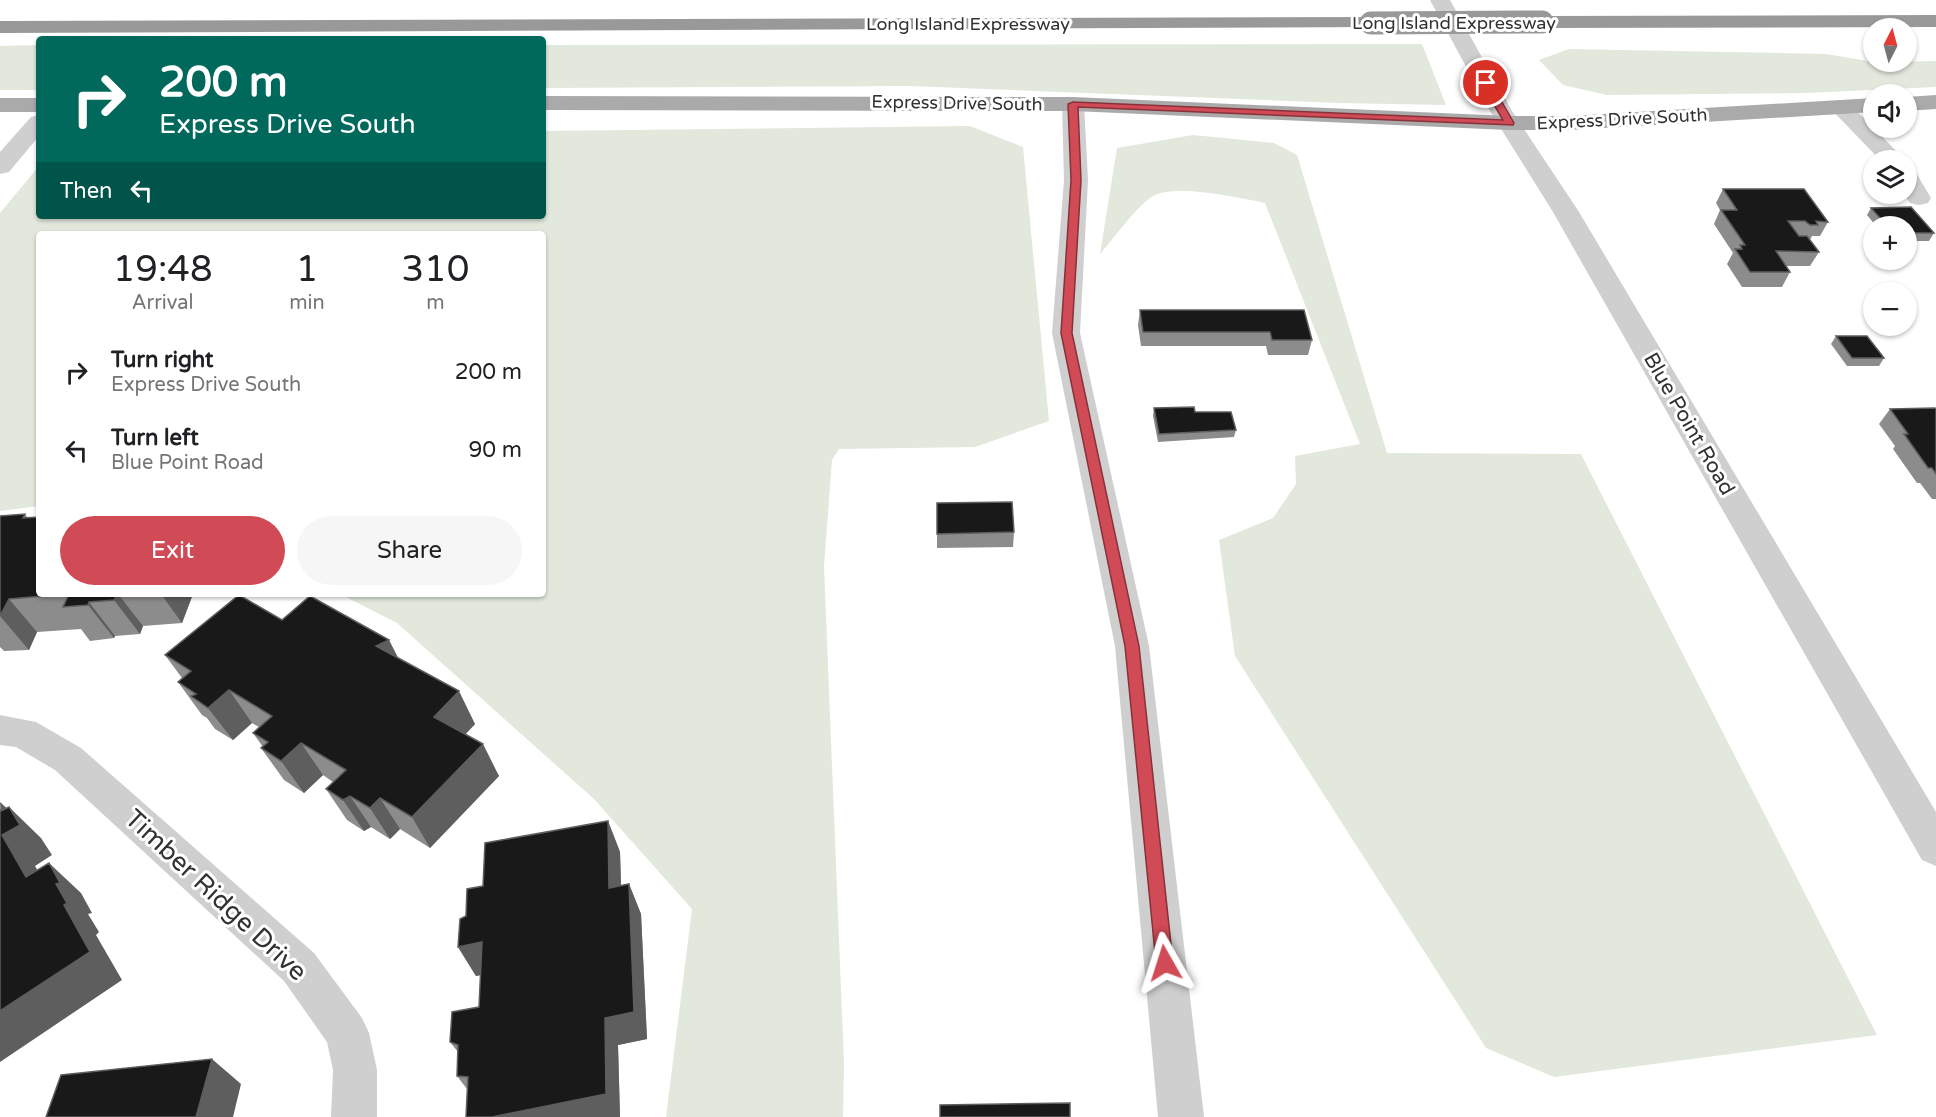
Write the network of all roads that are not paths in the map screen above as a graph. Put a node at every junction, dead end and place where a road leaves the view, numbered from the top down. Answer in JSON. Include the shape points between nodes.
{"nodes":[{"id":1,"x":1440,"y":0,"type":"edge"},
{"id":2,"x":1936,"y":21,"type":"edge"},
{"id":3,"x":0,"y":27,"type":"edge"},
{"id":4,"x":1936,"y":102,"type":"edge"},
{"id":5,"x":546,"y":103,"type":"edge"},
{"id":6,"x":1917,"y":103,"type":"edge"},
{"id":7,"x":1073,"y":104,"type":"junction"},
{"id":8,"x":0,"y":105,"type":"edge"},
{"id":9,"x":36,"y":105,"type":"edge"},
{"id":10,"x":1863,"y":106,"type":"edge"},
{"id":11,"x":1840,"y":107,"type":"junction"},
{"id":12,"x":1509,"y":123,"type":"junction"},
{"id":13,"x":36,"y":125,"type":"edge"},
{"id":14,"x":1883,"y":150,"type":"edge"},
{"id":15,"x":0,"y":167,"type":"edge"},
{"id":16,"x":1917,"y":195,"type":"edge"},
{"id":17,"x":1919,"y":198,"type":"dead end"},
{"id":18,"x":0,"y":729,"type":"edge"},
{"id":19,"x":1936,"y":848,"type":"edge"},
{"id":20,"x":354,"y":1117,"type":"edge"},
{"id":21,"x":1180,"y":1117,"type":"edge"}],
"edges":[{"from":1,"to":12,"type":"street","name":"Blue Point Road"},
{"from":2,"to":3,"type":"highway","name":"Long Island Expressway","bridge":true},
{"from":4,"to":6,"type":"main road"},
{"from":5,"to":7,"type":"main road","name":"Express Drive South"},
{"from":7,"to":12,"type":"main road","name":"Express Drive South"},
{"from":7,"to":21,"type":"street","via":[[1076,180],[1066,333],[1132,646]]},
{"from":8,"to":9,"type":"main road"},
{"from":10,"to":11,"type":"main road","name":"Express Drive South"},
{"from":11,"to":12,"type":"main road","name":"Express Drive South"},
{"from":11,"to":14,"type":"street"},
{"from":12,"to":19,"type":"street","name":"Blue Point Road","via":[[1566,212]]},
{"from":13,"to":15,"type":"street"},
{"from":16,"to":17,"type":"street"},
{"from":18,"to":20,"type":"street","name":"Timber Ridge Drive","via":[[23,733],[68,759],[299,967],[347,1034],[355,1070]]}]}
